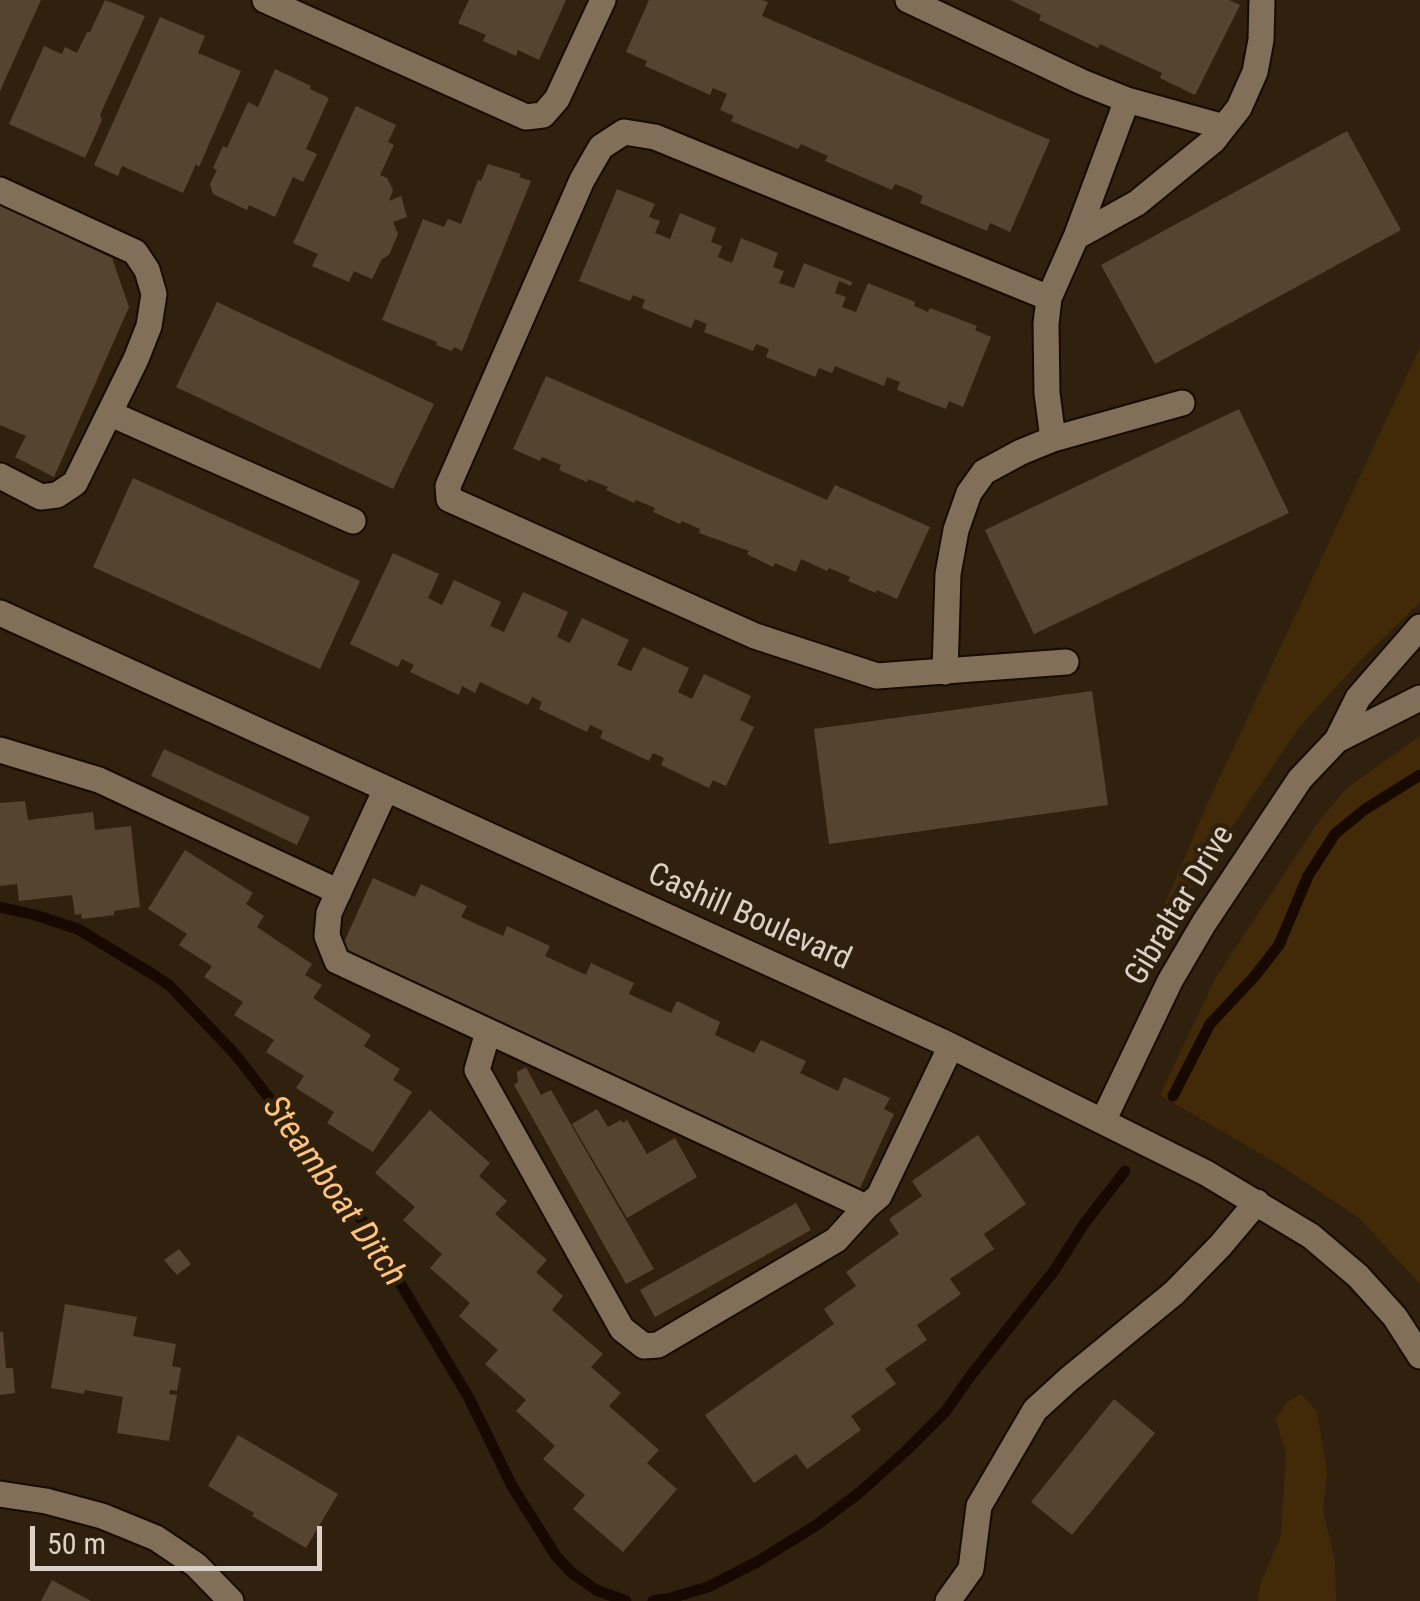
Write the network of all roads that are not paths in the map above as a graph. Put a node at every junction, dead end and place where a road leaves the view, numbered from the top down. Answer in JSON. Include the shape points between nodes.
{"nodes":[{"id":1,"x":265,"y":0,"type":"edge"},
{"id":2,"x":604,"y":0,"type":"edge"},
{"id":3,"x":908,"y":0,"type":"edge"},
{"id":4,"x":1262,"y":0,"type":"edge"},
{"id":5,"x":1128,"y":100,"type":"junction"},
{"id":6,"x":1224,"y":127,"type":"junction"},
{"id":7,"x":0,"y":190,"type":"edge"},
{"id":8,"x":1076,"y":237,"type":"junction"},
{"id":9,"x":1049,"y":298,"type":"junction"},
{"id":10,"x":1182,"y":403,"type":"dead end"},
{"id":11,"x":111,"y":414,"type":"junction"},
{"id":12,"x":1052,"y":439,"type":"junction"},
{"id":13,"x":0,"y":476,"type":"edge"},
{"id":14,"x":353,"y":521,"type":"dead end"},
{"id":15,"x":0,"y":613,"type":"edge"},
{"id":16,"x":1420,"y":628,"type":"edge"},
{"id":17,"x":1066,"y":662,"type":"dead end"},
{"id":18,"x":946,"y":672,"type":"junction"},
{"id":19,"x":1420,"y":698,"type":"edge"},
{"id":20,"x":1337,"y":740,"type":"junction"},
{"id":21,"x":0,"y":750,"type":"edge"},
{"id":22,"x":386,"y":789,"type":"junction"},
{"id":23,"x":339,"y":892,"type":"junction"},
{"id":24,"x":488,"y":1032,"type":"junction"},
{"id":25,"x":951,"y":1046,"type":"junction"},
{"id":26,"x":1102,"y":1120,"type":"junction"},
{"id":27,"x":1257,"y":1202,"type":"junction"},
{"id":28,"x":866,"y":1207,"type":"junction"},
{"id":29,"x":1420,"y":1356,"type":"edge"},
{"id":30,"x":0,"y":1494,"type":"edge"},
{"id":31,"x":231,"y":1601,"type":"edge"},
{"id":32,"x":948,"y":1601,"type":"edge"}],
"edges":[{"from":1,"to":2,"type":"street","via":[[526,117],[543,115],[557,99]]},
{"from":3,"to":5,"type":"street"},
{"from":4,"to":6,"type":"street","via":[[1254,72]]},
{"from":5,"to":6,"type":"street"},
{"from":5,"to":8,"type":"street"},
{"from":6,"to":8,"type":"street","via":[[1136,203]]},
{"from":7,"to":11,"type":"street","via":[[134,252],[147,270],[154,294],[148,326]]},
{"from":8,"to":9,"type":"street"},
{"from":9,"to":12,"type":"street","via":[[1046,393]]},
{"from":9,"to":18,"type":"street","via":[[655,137],[624,132],[600,146],[582,180],[448,486],[449,499],[755,636],[877,676]]},
{"from":10,"to":12,"type":"street"},
{"from":11,"to":13,"type":"street","via":[[75,483],[57,495],[41,497]]},
{"from":11,"to":14,"type":"street"},
{"from":12,"to":18,"type":"street","via":[[984,472],[969,493],[948,574]]},
{"from":15,"to":22,"type":"street","name":"Cashill Boulevard"},
{"from":16,"to":20,"type":"street","name":"Gibraltar Drive","via":[[1358,698]]},
{"from":17,"to":18,"type":"street"},
{"from":19,"to":20,"type":"street","name":"Gibraltar Drive"},
{"from":20,"to":26,"type":"street","name":"Gibraltar Drive","via":[[1300,780],[1204,923]]},
{"from":21,"to":23,"type":"street","via":[[98,780]]},
{"from":22,"to":23,"type":"street"},
{"from":22,"to":25,"type":"street","name":"Cashill Boulevard"},
{"from":23,"to":24,"type":"street","via":[[327,936],[337,961]]},
{"from":24,"to":28,"type":"street"},
{"from":24,"to":28,"type":"street","via":[[477,1070],[622,1329],[644,1346],[658,1345],[836,1240]]},
{"from":25,"to":26,"type":"street","name":"Cashill Boulevard"},
{"from":25,"to":28,"type":"street","via":[[879,1196]]},
{"from":26,"to":27,"type":"street","name":"Cashill Boulevard"},
{"from":27,"to":29,"type":"street","name":"Cashill Boulevard","via":[[1358,1276]]},
{"from":27,"to":32,"type":"street","via":[[1174,1293],[1035,1410],[979,1506],[971,1569]]},
{"from":30,"to":31,"type":"street","via":[[102,1516],[156,1538],[196,1565]]}]}
